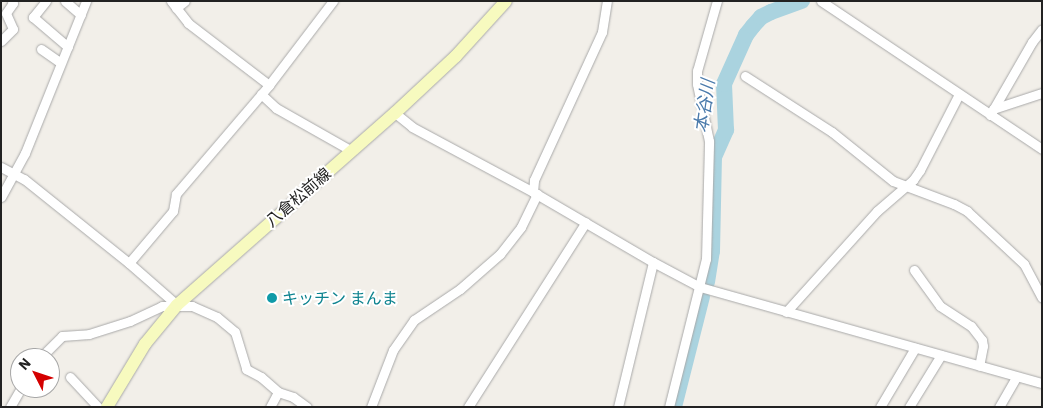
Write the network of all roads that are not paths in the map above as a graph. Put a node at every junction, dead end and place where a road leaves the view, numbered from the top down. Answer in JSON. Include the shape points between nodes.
{"nodes":[{"id":1,"x":12,"y":1,"type":"edge"},
{"id":2,"x":46,"y":1,"type":"edge"},
{"id":3,"x":64,"y":1,"type":"edge"},
{"id":4,"x":86,"y":1,"type":"edge"},
{"id":5,"x":185,"y":1,"type":"edge"},
{"id":6,"x":333,"y":1,"type":"edge"},
{"id":7,"x":506,"y":1,"type":"edge"},
{"id":8,"x":607,"y":1,"type":"edge"},
{"id":9,"x":717,"y":1,"type":"edge"},
{"id":10,"x":822,"y":1,"type":"edge"},
{"id":11,"x":173,"y":4,"type":"edge"},
{"id":12,"x":81,"y":15,"type":"junction"},
{"id":13,"x":1042,"y":29,"type":"edge"},
{"id":14,"x":1,"y":40,"type":"edge"},
{"id":15,"x":68,"y":47,"type":"junction"},
{"id":16,"x":40,"y":49,"type":"dead end"},
{"id":17,"x":61,"y":63,"type":"junction"},
{"id":18,"x":745,"y":76,"type":"dead end"},
{"id":19,"x":269,"y":85,"type":"junction"},
{"id":20,"x":261,"y":94,"type":"junction"},
{"id":21,"x":959,"y":94,"type":"junction"},
{"id":22,"x":1042,"y":94,"type":"edge"},
{"id":23,"x":992,"y":112,"type":"junction"},
{"id":24,"x":395,"y":113,"type":"junction"},
{"id":25,"x":1042,"y":149,"type":"edge"},
{"id":26,"x":352,"y":151,"type":"junction"},
{"id":27,"x":1,"y":167,"type":"edge"},
{"id":28,"x":15,"y":174,"type":"junction"},
{"id":29,"x":907,"y":186,"type":"junction"},
{"id":30,"x":535,"y":193,"type":"junction"},
{"id":31,"x":1,"y":197,"type":"edge"},
{"id":32,"x":586,"y":222,"type":"junction"},
{"id":33,"x":653,"y":262,"type":"junction"},
{"id":34,"x":129,"y":263,"type":"junction"},
{"id":35,"x":914,"y":270,"type":"dead end"},
{"id":36,"x":700,"y":287,"type":"junction"},
{"id":37,"x":1042,"y":298,"type":"edge"},
{"id":38,"x":176,"y":306,"type":"junction"},
{"id":39,"x":786,"y":312,"type":"junction"},
{"id":40,"x":50,"y":348,"type":"edge"},
{"id":41,"x":915,"y":348,"type":"junction"},
{"id":42,"x":941,"y":355,"type":"junction"},
{"id":43,"x":979,"y":366,"type":"junction"},
{"id":44,"x":70,"y":377,"type":"dead end"},
{"id":45,"x":1016,"y":377,"type":"junction"},
{"id":46,"x":1042,"y":383,"type":"edge"},
{"id":47,"x":278,"y":392,"type":"junction"},
{"id":48,"x":98,"y":407,"type":"edge"},
{"id":49,"x":108,"y":407,"type":"edge"},
{"id":50,"x":270,"y":407,"type":"edge"},
{"id":51,"x":306,"y":407,"type":"edge"},
{"id":52,"x":372,"y":407,"type":"edge"},
{"id":53,"x":468,"y":407,"type":"edge"},
{"id":54,"x":618,"y":407,"type":"edge"},
{"id":55,"x":669,"y":407,"type":"edge"},
{"id":56,"x":880,"y":407,"type":"edge"},
{"id":57,"x":909,"y":407,"type":"edge"},
{"id":58,"x":999,"y":407,"type":"edge"}],
"edges":[{"from":1,"to":14,"type":"street","via":[[6,13],[13,30]]},
{"from":2,"to":15,"type":"street","via":[[33,17]]},
{"from":3,"to":12,"type":"street"},
{"from":4,"to":12,"type":"street"},
{"from":5,"to":11,"type":"street"},
{"from":6,"to":19,"type":"street"},
{"from":7,"to":24,"type":"main road","name":"八倉松前線","via":[[456,56]]},
{"from":8,"to":30,"type":"street","via":[[602,32],[534,180]]},
{"from":9,"to":36,"type":"street","via":[[697,71],[708,141],[706,246]]},
{"from":10,"to":21,"type":"street"},
{"from":11,"to":19,"type":"street","via":[[188,23]]},
{"from":12,"to":15,"type":"street"},
{"from":13,"to":23,"type":"street"},
{"from":15,"to":17,"type":"street"},
{"from":16,"to":17,"type":"street"},
{"from":17,"to":28,"type":"street"},
{"from":18,"to":29,"type":"street","via":[[832,132],[893,181]]},
{"from":19,"to":20,"type":"street"},
{"from":20,"to":26,"type":"street","via":[[276,108]]},
{"from":20,"to":34,"type":"street","via":[[176,194],[173,211]]},
{"from":21,"to":23,"type":"street"},
{"from":21,"to":29,"type":"street","via":[[920,170]]},
{"from":22,"to":23,"type":"street"},
{"from":23,"to":25,"type":"street"},
{"from":24,"to":26,"type":"main road","name":"八倉松前線"},
{"from":24,"to":30,"type":"street","via":[[412,127]]},
{"from":26,"to":38,"type":"main road","name":"八倉松前線"},
{"from":27,"to":28,"type":"street"},
{"from":28,"to":31,"type":"street"},
{"from":28,"to":34,"type":"street"},
{"from":29,"to":37,"type":"street","via":[[967,211],[1024,264]]},
{"from":29,"to":39,"type":"street","via":[[877,210]]},
{"from":30,"to":32,"type":"street"},
{"from":30,"to":52,"type":"street","via":[[521,227],[500,254],[460,290],[414,320],[393,350]]},
{"from":32,"to":33,"type":"street"},
{"from":32,"to":53,"type":"street"},
{"from":33,"to":36,"type":"street"},
{"from":33,"to":54,"type":"street"},
{"from":34,"to":38,"type":"street"},
{"from":35,"to":43,"type":"street","via":[[940,306],[971,326],[982,340],[984,346]]},
{"from":36,"to":39,"type":"street"},
{"from":36,"to":55,"type":"street"},
{"from":38,"to":40,"type":"street","via":[[162,306],[130,321],[89,334],[62,336]]},
{"from":38,"to":47,"type":"street","via":[[203,310],[230,326],[235,332],[246,369]]},
{"from":38,"to":49,"type":"main road","name":"八倉松前線","via":[[145,344]]},
{"from":39,"to":41,"type":"street"},
{"from":41,"to":42,"type":"street"},
{"from":41,"to":56,"type":"street"},
{"from":42,"to":43,"type":"street"},
{"from":42,"to":57,"type":"street"},
{"from":43,"to":45,"type":"street"},
{"from":44,"to":48,"type":"street"},
{"from":45,"to":46,"type":"street"},
{"from":45,"to":58,"type":"street"},
{"from":47,"to":50,"type":"street"},
{"from":47,"to":51,"type":"street"}]}
